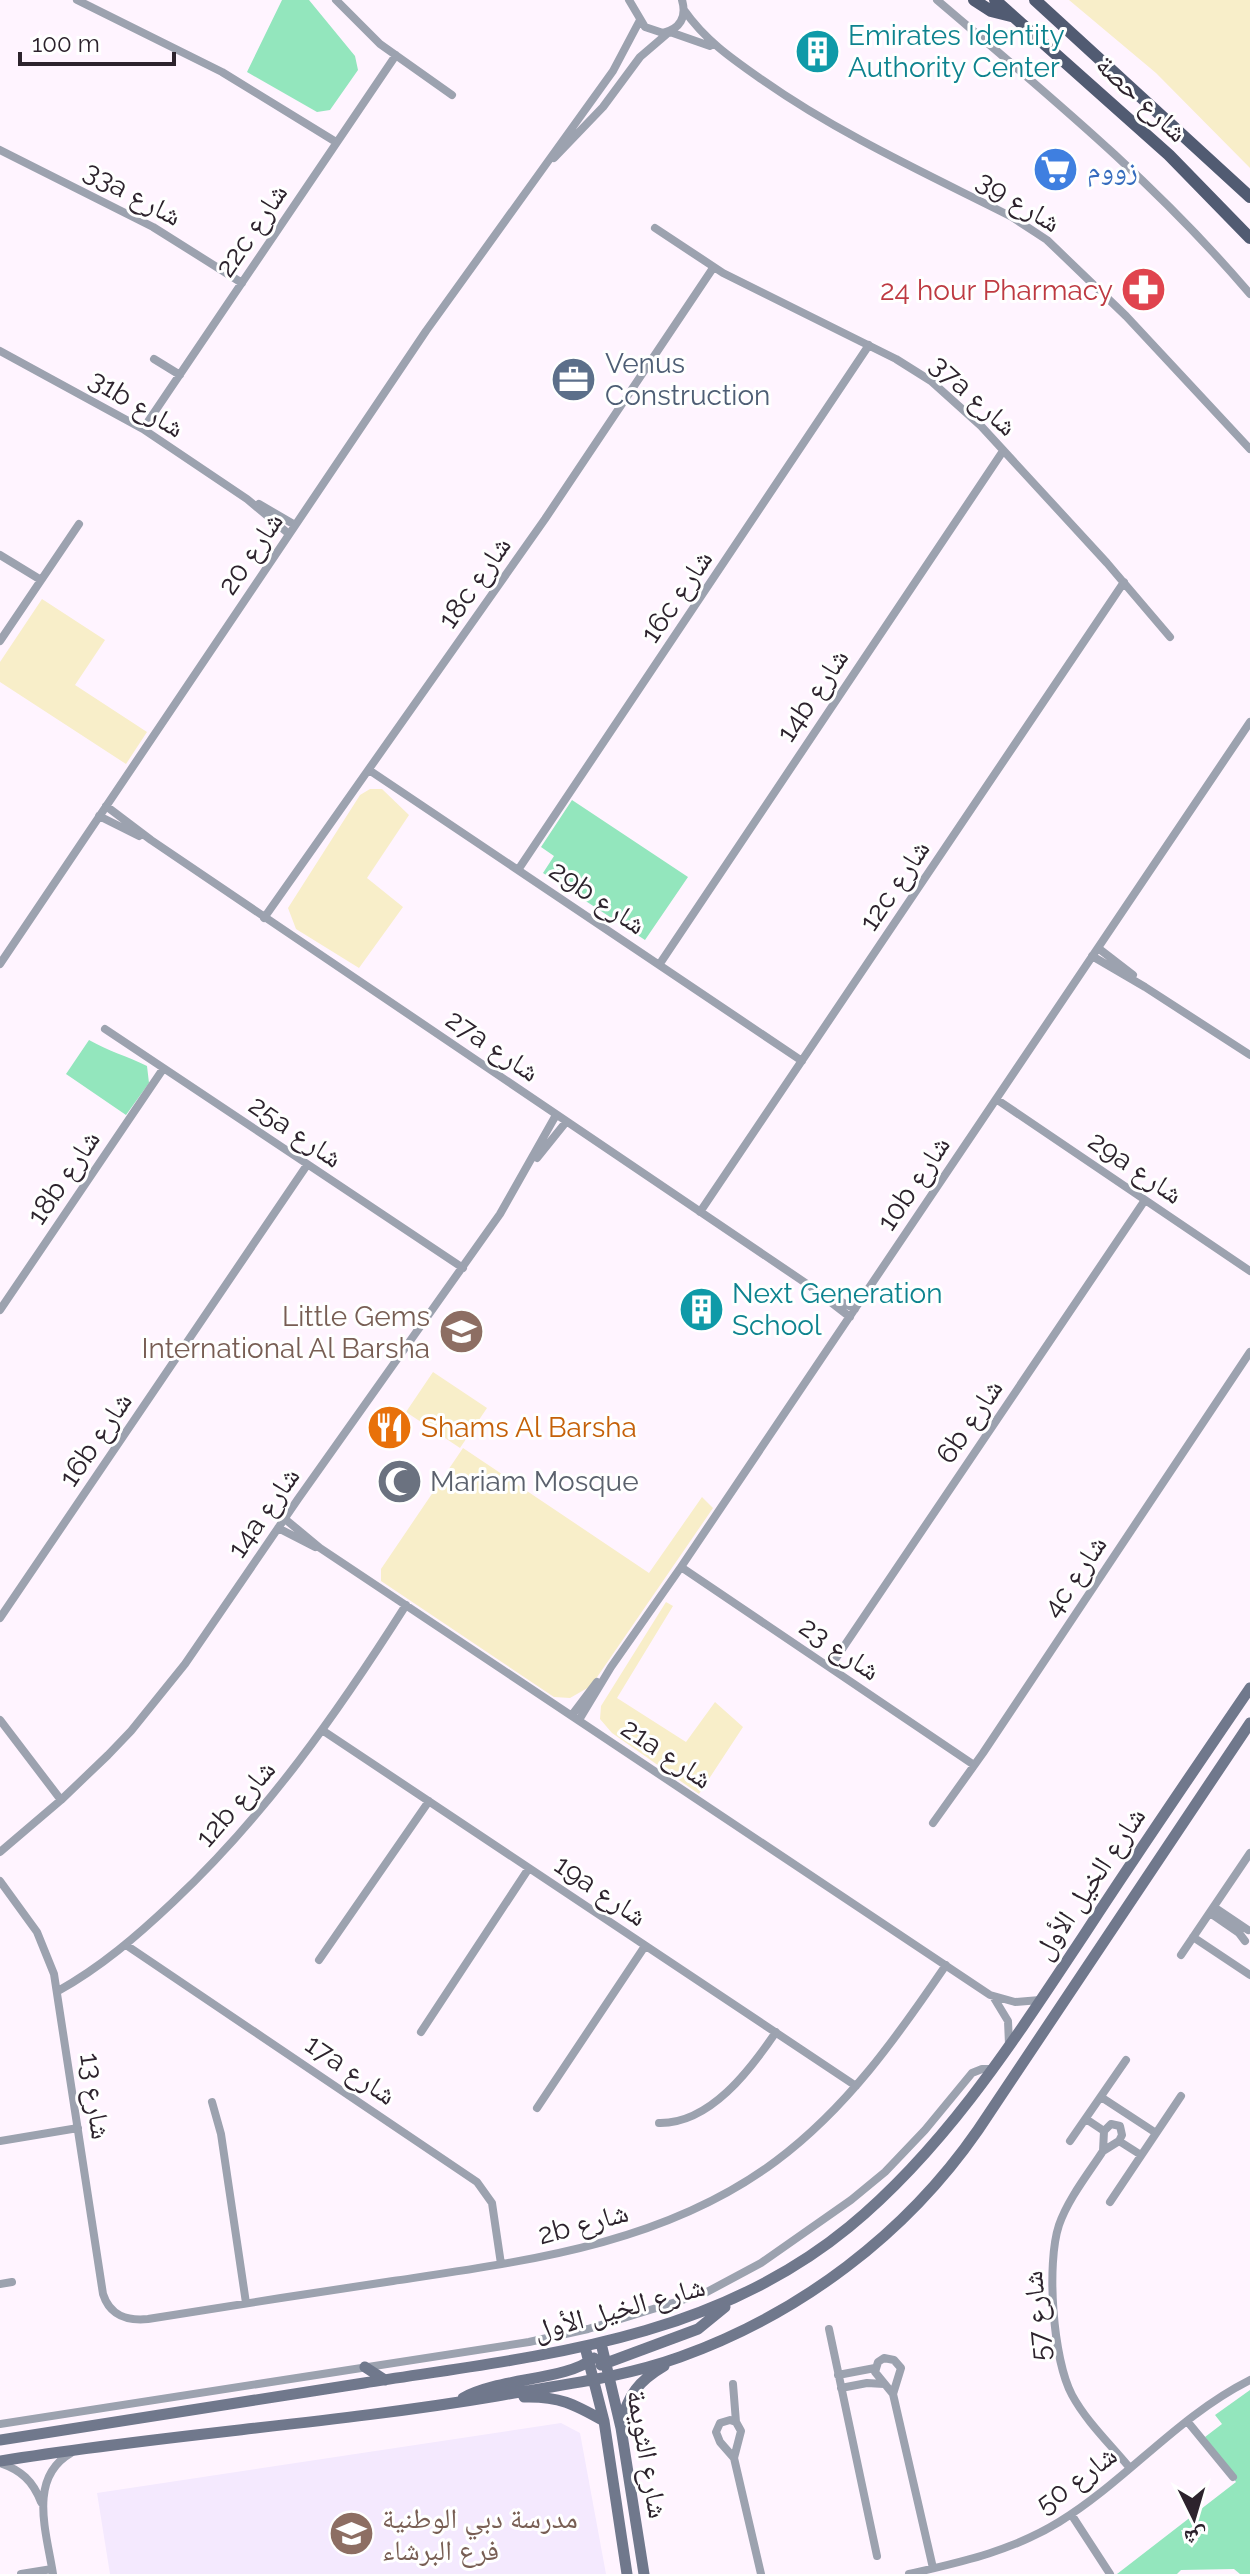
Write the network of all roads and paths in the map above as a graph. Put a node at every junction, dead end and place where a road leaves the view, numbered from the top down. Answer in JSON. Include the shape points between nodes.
{"nodes":[{"id":1,"x":77,"y":0,"type":"edge"},
{"id":2,"x":336,"y":0,"type":"edge"},
{"id":3,"x":629,"y":0,"type":"edge"},
{"id":4,"x":640,"y":0,"type":"edge"},
{"id":5,"x":937,"y":0,"type":"edge"},
{"id":6,"x":974,"y":0,"type":"edge"},
{"id":7,"x":995,"y":0,"type":"edge"},
{"id":8,"x":1035,"y":0,"type":"edge"},
{"id":9,"x":684,"y":4,"type":"edge"},
{"id":10,"x":1014,"y":17,"type":"junction"},
{"id":11,"x":639,"y":18,"type":"junction"},
{"id":12,"x":669,"y":32,"type":"junction"},
{"id":13,"x":718,"y":49,"type":"junction"},
{"id":14,"x":396,"y":55,"type":"junction"},
{"id":15,"x":452,"y":95,"type":"dead end"},
{"id":16,"x":336,"y":142,"type":"junction"},
{"id":17,"x":0,"y":150,"type":"edge"},
{"id":18,"x":543,"y":171,"type":"junction"},
{"id":19,"x":1250,"y":197,"type":"edge"},
{"id":20,"x":655,"y":228,"type":"dead end"},
{"id":21,"x":1250,"y":238,"type":"edge"},
{"id":22,"x":713,"y":268,"type":"junction"},
{"id":23,"x":242,"y":283,"type":"junction"},
{"id":24,"x":1250,"y":294,"type":"edge"},
{"id":25,"x":869,"y":345,"type":"junction"},
{"id":26,"x":0,"y":351,"type":"edge"},
{"id":27,"x":154,"y":359,"type":"dead end"},
{"id":28,"x":180,"y":375,"type":"junction"},
{"id":29,"x":143,"y":429,"type":"junction"},
{"id":30,"x":1250,"y":449,"type":"edge"},
{"id":31,"x":1003,"y":451,"type":"junction"},
{"id":32,"x":247,"y":499,"type":"junction"},
{"id":33,"x":79,"y":524,"type":"dead end"},
{"id":34,"x":295,"y":525,"type":"junction"},
{"id":35,"x":289,"y":534,"type":"junction"},
{"id":36,"x":0,"y":555,"type":"edge"},
{"id":37,"x":41,"y":580,"type":"junction"},
{"id":38,"x":1124,"y":582,"type":"junction"},
{"id":39,"x":1170,"y":637,"type":"dead end"},
{"id":40,"x":0,"y":641,"type":"edge"},
{"id":41,"x":1250,"y":722,"type":"edge"},
{"id":42,"x":369,"y":770,"type":"junction"},
{"id":43,"x":106,"y":806,"type":"junction"},
{"id":44,"x":99,"y":816,"type":"junction"},
{"id":45,"x":151,"y":840,"type":"junction"},
{"id":46,"x":518,"y":870,"type":"junction"},
{"id":47,"x":264,"y":918,"type":"junction"},
{"id":48,"x":1095,"y":952,"type":"junction"},
{"id":49,"x":0,"y":964,"type":"edge"},
{"id":50,"x":659,"y":965,"type":"junction"},
{"id":51,"x":105,"y":1029,"type":"dead end"},
{"id":52,"x":1250,"y":1055,"type":"edge"},
{"id":53,"x":802,"y":1061,"type":"junction"},
{"id":54,"x":163,"y":1069,"type":"junction"},
{"id":55,"x":996,"y":1099,"type":"junction"},
{"id":56,"x":556,"y":1115,"type":"junction"},
{"id":57,"x":566,"y":1122,"type":"junction"},
{"id":58,"x":307,"y":1165,"type":"junction"},
{"id":59,"x":529,"y":1168,"type":"junction"},
{"id":60,"x":1145,"y":1200,"type":"junction"},
{"id":61,"x":700,"y":1212,"type":"junction"},
{"id":62,"x":463,"y":1268,"type":"junction"},
{"id":63,"x":1250,"y":1271,"type":"edge"},
{"id":64,"x":0,"y":1310,"type":"edge"},
{"id":65,"x":852,"y":1313,"type":"junction"},
{"id":66,"x":1250,"y":1352,"type":"edge"},
{"id":67,"x":285,"y":1519,"type":"junction"},
{"id":68,"x":278,"y":1528,"type":"junction"},
{"id":69,"x":320,"y":1548,"type":"junction"},
{"id":70,"x":681,"y":1567,"type":"junction"},
{"id":71,"x":406,"y":1605,"type":"junction"},
{"id":72,"x":0,"y":1618,"type":"edge"},
{"id":73,"x":830,"y":1667,"type":"junction"},
{"id":74,"x":1250,"y":1688,"type":"edge"},
{"id":75,"x":576,"y":1718,"type":"junction"},
{"id":76,"x":0,"y":1720,"type":"edge"},
{"id":77,"x":1250,"y":1723,"type":"edge"},
{"id":78,"x":322,"y":1730,"type":"junction"},
{"id":79,"x":974,"y":1765,"type":"junction"},
{"id":80,"x":61,"y":1800,"type":"junction"},
{"id":81,"x":429,"y":1801,"type":"junction"},
{"id":82,"x":933,"y":1823,"type":"dead end"},
{"id":83,"x":1154,"y":1830,"type":"junction"},
{"id":84,"x":0,"y":1852,"type":"edge"},
{"id":85,"x":1250,"y":1853,"type":"edge"},
{"id":86,"x":529,"y":1868,"type":"junction"},
{"id":87,"x":0,"y":1881,"type":"edge"},
{"id":88,"x":1128,"y":1904,"type":"junction"},
{"id":89,"x":1212,"y":1910,"type":"junction"},
{"id":90,"x":1249,"y":1930,"type":"edge"},
{"id":91,"x":1193,"y":1937,"type":"junction"},
{"id":92,"x":126,"y":1945,"type":"junction"},
{"id":93,"x":1248,"y":1945,"type":"edge"},
{"id":94,"x":645,"y":1946,"type":"junction"},
{"id":95,"x":1181,"y":1955,"type":"dead end"},
{"id":96,"x":319,"y":1960,"type":"dead end"},
{"id":97,"x":946,"y":1965,"type":"junction"},
{"id":98,"x":1250,"y":1975,"type":"edge"},
{"id":99,"x":58,"y":1991,"type":"junction"},
{"id":100,"x":990,"y":1995,"type":"junction"},
{"id":101,"x":1040,"y":2000,"type":"junction"},
{"id":102,"x":421,"y":2032,"type":"dead end"},
{"id":103,"x":776,"y":2032,"type":"junction"},
{"id":104,"x":1009,"y":2045,"type":"junction"},
{"id":105,"x":1126,"y":2060,"type":"dead end"},
{"id":106,"x":992,"y":2069,"type":"junction"},
{"id":107,"x":856,"y":2086,"type":"junction"},
{"id":108,"x":1181,"y":2096,"type":"dead end"},
{"id":109,"x":1101,"y":2097,"type":"junction"},
{"id":110,"x":212,"y":2102,"type":"dead end"},
{"id":111,"x":537,"y":2108,"type":"dead end"},
{"id":112,"x":1086,"y":2119,"type":"junction"},
{"id":113,"x":659,"y":2123,"type":"dead end"},
{"id":114,"x":78,"y":2128,"type":"junction"},
{"id":115,"x":1104,"y":2131,"type":"junction"},
{"id":116,"x":1156,"y":2133,"type":"junction"},
{"id":117,"x":0,"y":2141,"type":"edge"},
{"id":118,"x":1070,"y":2141,"type":"dead end"},
{"id":119,"x":1119,"y":2141,"type":"junction"},
{"id":120,"x":1103,"y":2151,"type":"junction"},
{"id":121,"x":1141,"y":2155,"type":"junction"},
{"id":122,"x":1110,"y":2202,"type":"dead end"},
{"id":123,"x":501,"y":2264,"type":"junction"},
{"id":124,"x":12,"y":2282,"type":"dead end"},
{"id":125,"x":0,"y":2284,"type":"edge"},
{"id":126,"x":246,"y":2303,"type":"junction"},
{"id":127,"x":729,"y":2303,"type":"junction"},
{"id":128,"x":128,"y":2319,"type":"joint"},
{"id":129,"x":829,"y":2329,"type":"dead end"},
{"id":130,"x":601,"y":2343,"type":"junction"},
{"id":131,"x":585,"y":2347,"type":"junction"},
{"id":132,"x":679,"y":2358,"type":"junction"},
{"id":133,"x":589,"y":2362,"type":"junction"},
{"id":134,"x":606,"y":2363,"type":"junction"},
{"id":135,"x":365,"y":2367,"type":"junction"},
{"id":136,"x":875,"y":2368,"type":"junction"},
{"id":137,"x":838,"y":2375,"type":"junction"},
{"id":138,"x":610,"y":2376,"type":"junction"},
{"id":139,"x":594,"y":2379,"type":"junction"},
{"id":140,"x":385,"y":2380,"type":"junction"},
{"id":141,"x":1250,"y":2380,"type":"edge"},
{"id":142,"x":733,"y":2384,"type":"dead end"},
{"id":143,"x":884,"y":2384,"type":"junction"},
{"id":144,"x":841,"y":2388,"type":"junction"},
{"id":145,"x":893,"y":2394,"type":"junction"},
{"id":146,"x":488,"y":2397,"type":"junction"},
{"id":147,"x":454,"y":2403,"type":"junction"},
{"id":148,"x":604,"y":2421,"type":"junction"},
{"id":149,"x":1187,"y":2421,"type":"junction"},
{"id":150,"x":736,"y":2422,"type":"junction"},
{"id":151,"x":0,"y":2424,"type":"edge"},
{"id":152,"x":621,"y":2428,"type":"junction"},
{"id":153,"x":0,"y":2440,"type":"edge"},
{"id":154,"x":78,"y":2448,"type":"junction"},
{"id":155,"x":734,"y":2458,"type":"junction"},
{"id":156,"x":0,"y":2462,"type":"edge"},
{"id":157,"x":1129,"y":2467,"type":"junction"},
{"id":158,"x":1233,"y":2477,"type":"dead end"},
{"id":159,"x":43,"y":2507,"type":"junction"},
{"id":160,"x":1071,"y":2514,"type":"junction"},
{"id":161,"x":877,"y":2556,"type":"dead end"},
{"id":162,"x":933,"y":2568,"type":"junction"},
{"id":163,"x":53,"y":2571,"type":"edge"},
{"id":164,"x":21,"y":2574,"type":"edge"},
{"id":165,"x":627,"y":2574,"type":"edge"},
{"id":166,"x":644,"y":2574,"type":"edge"},
{"id":167,"x":761,"y":2574,"type":"edge"},
{"id":168,"x":909,"y":2574,"type":"edge"},
{"id":169,"x":1110,"y":2574,"type":"edge"}],
"edges":[{"from":1,"to":16,"type":"street","via":[[222,72]]},
{"from":2,"to":14,"type":"street"},
{"from":3,"to":11,"type":"street"},
{"from":4,"to":11,"type":"street","name":"شارع 20"},
{"from":5,"to":24,"type":"street","via":[[1098,139]]},
{"from":6,"to":10,"type":"main road"},
{"from":7,"to":10,"type":"main road","name":"شارع حصة"},
{"from":8,"to":19,"type":"main road","name":"شارع حصة"},
{"from":9,"to":12,"type":"street","name":"شارع 20","via":[[680,24]]},
{"from":9,"to":13,"type":"street","name":"شارع 39"},
{"from":10,"to":21,"type":"main road","name":"شارع حصة","via":[[1169,155]]},
{"from":11,"to":12,"type":"street","name":"شارع 39","via":[[649,30]]},
{"from":11,"to":18,"type":"street","name":"شارع 20","via":[[621,57]]},
{"from":12,"to":13,"type":"street","name":"شارع 39"},
{"from":12,"to":18,"type":"street","name":"شارع 20","via":[[640,57],[603,107]]},
{"from":13,"to":30,"type":"street","name":"شارع 39","via":[[835,126],[1036,231],[1126,316]]},
{"from":14,"to":15,"type":"street"},
{"from":14,"to":16,"type":"street","name":"22c شارع"},
{"from":16,"to":23,"type":"street","name":"22c شارع"},
{"from":17,"to":23,"type":"street","name":"33a شارع","via":[[153,227]]},
{"from":18,"to":34,"type":"street","name":"شارع 20","via":[[426,331]]},
{"from":20,"to":22,"type":"street","name":"37a شارع"},
{"from":22,"to":25,"type":"street","name":"37a شارع"},
{"from":22,"to":42,"type":"street","name":"18c شارع"},
{"from":23,"to":28,"type":"street","name":"22c شارع"},
{"from":25,"to":31,"type":"street","name":"37a شارع","via":[[931,381]]},
{"from":25,"to":46,"type":"street","name":"16c شارع"},
{"from":26,"to":29,"type":"street","name":"31b شارع"},
{"from":27,"to":28,"type":"street"},
{"from":28,"to":29,"type":"street","name":"22c شارع"},
{"from":29,"to":32,"type":"street","name":"31b شارع"},
{"from":31,"to":38,"type":"street","name":"37a شارع"},
{"from":31,"to":50,"type":"street","name":"14b شارع"},
{"from":32,"to":34,"type":"street","name":"31b شارع"},
{"from":32,"to":35,"type":"street","name":"31b شارع"},
{"from":33,"to":37,"type":"street"},
{"from":34,"to":35,"type":"street","name":"شارع 20"},
{"from":35,"to":43,"type":"street","name":"شارع 20"},
{"from":36,"to":37,"type":"street"},
{"from":37,"to":40,"type":"street"},
{"from":38,"to":39,"type":"street","name":"37a شارع"},
{"from":38,"to":53,"type":"street","name":"12c شارع"},
{"from":41,"to":48,"type":"street","name":"10b شارع"},
{"from":42,"to":46,"type":"street","name":"29b شارع"},
{"from":42,"to":47,"type":"street","name":"18c شارع"},
{"from":43,"to":44,"type":"street","name":"شارع 20"},
{"from":43,"to":45,"type":"street","name":"27a شارع"},
{"from":44,"to":45,"type":"street","name":"27a شارع"},
{"from":44,"to":49,"type":"street","name":"شارع 20"},
{"from":45,"to":47,"type":"street","name":"27a شارع"},
{"from":46,"to":50,"type":"street","name":"29b شارع"},
{"from":47,"to":56,"type":"street","name":"27a شارع"},
{"from":48,"to":52,"type":"street"},
{"from":48,"to":55,"type":"street","name":"10b شارع"},
{"from":50,"to":53,"type":"street","name":"29b شارع"},
{"from":51,"to":54,"type":"street","name":"25a شارع"},
{"from":53,"to":61,"type":"street","name":"12c شارع"},
{"from":54,"to":58,"type":"street","name":"25a شارع"},
{"from":54,"to":64,"type":"street","name":"18b شارع"},
{"from":55,"to":60,"type":"street","name":"29a شارع"},
{"from":55,"to":65,"type":"street","name":"10b شارع"},
{"from":56,"to":57,"type":"street","name":"27a شارع"},
{"from":56,"to":59,"type":"street","name":"14a شارع"},
{"from":57,"to":59,"type":"street","name":"14a شارع"},
{"from":57,"to":61,"type":"street","name":"27a شارع"},
{"from":58,"to":62,"type":"street","name":"25a شارع"},
{"from":58,"to":72,"type":"street","name":"16b شارع"},
{"from":59,"to":62,"type":"street","name":"14a شارع"},
{"from":60,"to":63,"type":"street","name":"29a شارع"},
{"from":60,"to":73,"type":"street","name":"6b شارع"},
{"from":61,"to":65,"type":"street","name":"27a شارع"},
{"from":62,"to":67,"type":"street","name":"14a شارع"},
{"from":65,"to":70,"type":"street","name":"10b شارع"},
{"from":66,"to":79,"type":"street","name":"4c شارع"},
{"from":67,"to":68,"type":"street","name":"14a شارع"},
{"from":67,"to":69,"type":"street","name":"21a شارع"},
{"from":68,"to":69,"type":"street","name":"21a شارع"},
{"from":68,"to":80,"type":"street","name":"14a شارع","via":[[168,1687]]},
{"from":69,"to":71,"type":"street","name":"21a شارع"},
{"from":70,"to":73,"type":"street","name":"شارع 23"},
{"from":70,"to":75,"type":"street","name":"10b شارع"},
{"from":71,"to":75,"type":"street","name":"21a شارع"},
{"from":71,"to":78,"type":"street","name":"12b شارع"},
{"from":73,"to":79,"type":"street","name":"شارع 23"},
{"from":74,"to":83,"type":"main road","name":"شارع الخيل الأول"},
{"from":75,"to":97,"type":"street","name":"21a شارع"},
{"from":76,"to":80,"type":"street"},
{"from":77,"to":88,"type":"main road","name":"شارع الخيل الأول"},
{"from":78,"to":81,"type":"street","name":"19a شارع"},
{"from":78,"to":92,"type":"street","name":"12b شارع","via":[[245,1830]]},
{"from":79,"to":82,"type":"street","name":"4c شارع"},
{"from":80,"to":84,"type":"street","name":"14a شارع"},
{"from":81,"to":86,"type":"street","name":"19a شارع"},
{"from":81,"to":96,"type":"street"},
{"from":83,"to":88,"type":"main road","via":[[1151,1845],[1119,1894],[1119,1900]]},
{"from":83,"to":101,"type":"main road","name":"شارع الخيل الأول"},
{"from":85,"to":89,"type":"street"},
{"from":86,"to":94,"type":"street","name":"19a شارع"},
{"from":86,"to":102,"type":"street"},
{"from":87,"to":99,"type":"street","name":"شارع 13","via":[[37,1932]]},
{"from":88,"to":132,"type":"main road","name":"شارع الخيل الأول","via":[[978,2130],[918,2205],[856,2259],[792,2303]]},
{"from":89,"to":90,"type":"street"},
{"from":89,"to":91,"type":"street"},
{"from":89,"to":93,"type":"street"},
{"from":90,"to":93,"type":"street"},
{"from":91,"to":95,"type":"street"},
{"from":91,"to":98,"type":"street"},
{"from":92,"to":99,"type":"street","name":"12b شارع"},
{"from":92,"to":123,"type":"street","name":"17a شارع","via":[[477,2182],[492,2203]]},
{"from":94,"to":103,"type":"street","name":"19a شارع"},
{"from":94,"to":111,"type":"street"},
{"from":97,"to":100,"type":"street","name":"21a شارع"},
{"from":97,"to":107,"type":"street","name":"2b شارع","via":[[893,2043]]},
{"from":99,"to":114,"type":"street","name":"شارع 13"},
{"from":100,"to":101,"type":"street","name":"21a شارع","via":[[1015,2002]]},
{"from":100,"to":104,"type":"street","name":"21a شارع","via":[[1008,2021]]},
{"from":101,"to":104,"type":"main road","name":"شارع الخيل الأول"},
{"from":103,"to":107,"type":"street","name":"19a شارع"},
{"from":103,"to":113,"type":"street","via":[[725,2094],[691,2115]]},
{"from":104,"to":106,"type":"main road","name":"شارع الخيل الأول"},
{"from":105,"to":109,"type":"street"},
{"from":106,"to":127,"type":"main road","name":"شارع الخيل الأول","via":[[944,2132],[870,2209],[803,2261]]},
{"from":106,"to":135,"type":"street","via":[[972,2073],[925,2130],[862,2191],[724,2284],[549,2339]]},
{"from":107,"to":123,"type":"street","name":"2b شارع","via":[[794,2147],[705,2205],[654,2227]]},
{"from":108,"to":116,"type":"street"},
{"from":109,"to":112,"type":"street"},
{"from":109,"to":116,"type":"street"},
{"from":110,"to":126,"type":"street"},
{"from":112,"to":115,"type":"street"},
{"from":112,"to":118,"type":"street"},
{"from":114,"to":117,"type":"street"},
{"from":114,"to":128,"type":"street","name":"شارع 13","via":[[103,2294],[112,2310]]},
{"from":115,"to":119,"type":"street","via":[[1117,2125],[1122,2132]]},
{"from":115,"to":120,"type":"street"},
{"from":116,"to":121,"type":"street"},
{"from":119,"to":120,"type":"street"},
{"from":119,"to":121,"type":"street"},
{"from":120,"to":157,"type":"street","name":"شارع 57","via":[[1057,2232],[1056,2339],[1072,2396]]},
{"from":121,"to":122,"type":"street"},
{"from":123,"to":126,"type":"street","name":"2b شارع"},
{"from":124,"to":125,"type":"street"},
{"from":126,"to":128,"type":"street","name":"2b شارع"},
{"from":127,"to":130,"type":"main road","name":"شارع الخيل الأول"},
{"from":127,"to":134,"type":"main road","via":[[698,2329]]},
{"from":129,"to":137,"type":"street"},
{"from":130,"to":131,"type":"main road","name":"شارع الخيل الأول"},
{"from":130,"to":133,"type":"main road"},
{"from":130,"to":134,"type":"main road","name":"شارع الثويمة"},
{"from":131,"to":133,"type":"main road","name":"شارع الثويمة"},
{"from":131,"to":140,"type":"main road","name":"شارع الخيل الأول"},
{"from":132,"to":138,"type":"main road","name":"شارع الخيل الأول"},
{"from":132,"to":152,"type":"main road","via":[[636,2387]]},
{"from":133,"to":139,"type":"main road","name":"شارع الثويمة"},
{"from":133,"to":147,"type":"main road","via":[[490,2386]]},
{"from":134,"to":138,"type":"main road","name":"شارع الثويمة"},
{"from":134,"to":139,"type":"main road"},
{"from":135,"to":140,"type":"main road"},
{"from":135,"to":151,"type":"street"},
{"from":136,"to":137,"type":"street"},
{"from":136,"to":143,"type":"street"},
{"from":136,"to":145,"type":"street","via":[[884,2358],[897,2362],[901,2372]]},
{"from":137,"to":144,"type":"street"},
{"from":138,"to":139,"type":"main road","name":"شارع الخيل الأول"},
{"from":138,"to":152,"type":"main road","name":"شارع الثويمة"},
{"from":139,"to":146,"type":"main road","name":"شارع الخيل الأول"},
{"from":139,"to":148,"type":"main road","name":"شارع الثويمة"},
{"from":140,"to":153,"type":"main road","name":"شارع الخيل الأول"},
{"from":141,"to":149,"type":"street","name":"شارع 50"},
{"from":142,"to":150,"type":"street"},
{"from":143,"to":144,"type":"street"},
{"from":143,"to":145,"type":"street"},
{"from":144,"to":161,"type":"street"},
{"from":145,"to":162,"type":"street"},
{"from":146,"to":147,"type":"main road","name":"شارع الخيل الأول"},
{"from":146,"to":148,"type":"main road","via":[[557,2398]]},
{"from":147,"to":154,"type":"main road","name":"شارع الخيل الأول"},
{"from":148,"to":165,"type":"main road","name":"شارع الثويمة"},
{"from":149,"to":157,"type":"street","name":"شارع 50"},
{"from":149,"to":158,"type":"street"},
{"from":150,"to":155,"type":"street","via":[[741,2431]]},
{"from":150,"to":155,"type":"street","via":[[723,2421],[716,2432]]},
{"from":152,"to":166,"type":"main road","name":"شارع الثويمة"},
{"from":154,"to":156,"type":"main road","name":"شارع الخيل الأول"},
{"from":154,"to":159,"type":"street","via":[[52,2470]]},
{"from":155,"to":167,"type":"street"},
{"from":156,"to":159,"type":"street","via":[[31,2481]]},
{"from":157,"to":160,"type":"street","name":"شارع 50"},
{"from":159,"to":163,"type":"street"},
{"from":160,"to":162,"type":"street","name":"شارع 50","via":[[1010,2547]]},
{"from":160,"to":169,"type":"street"},
{"from":162,"to":168,"type":"street","name":"شارع 50"},
{"from":163,"to":164,"type":"street"}]}
